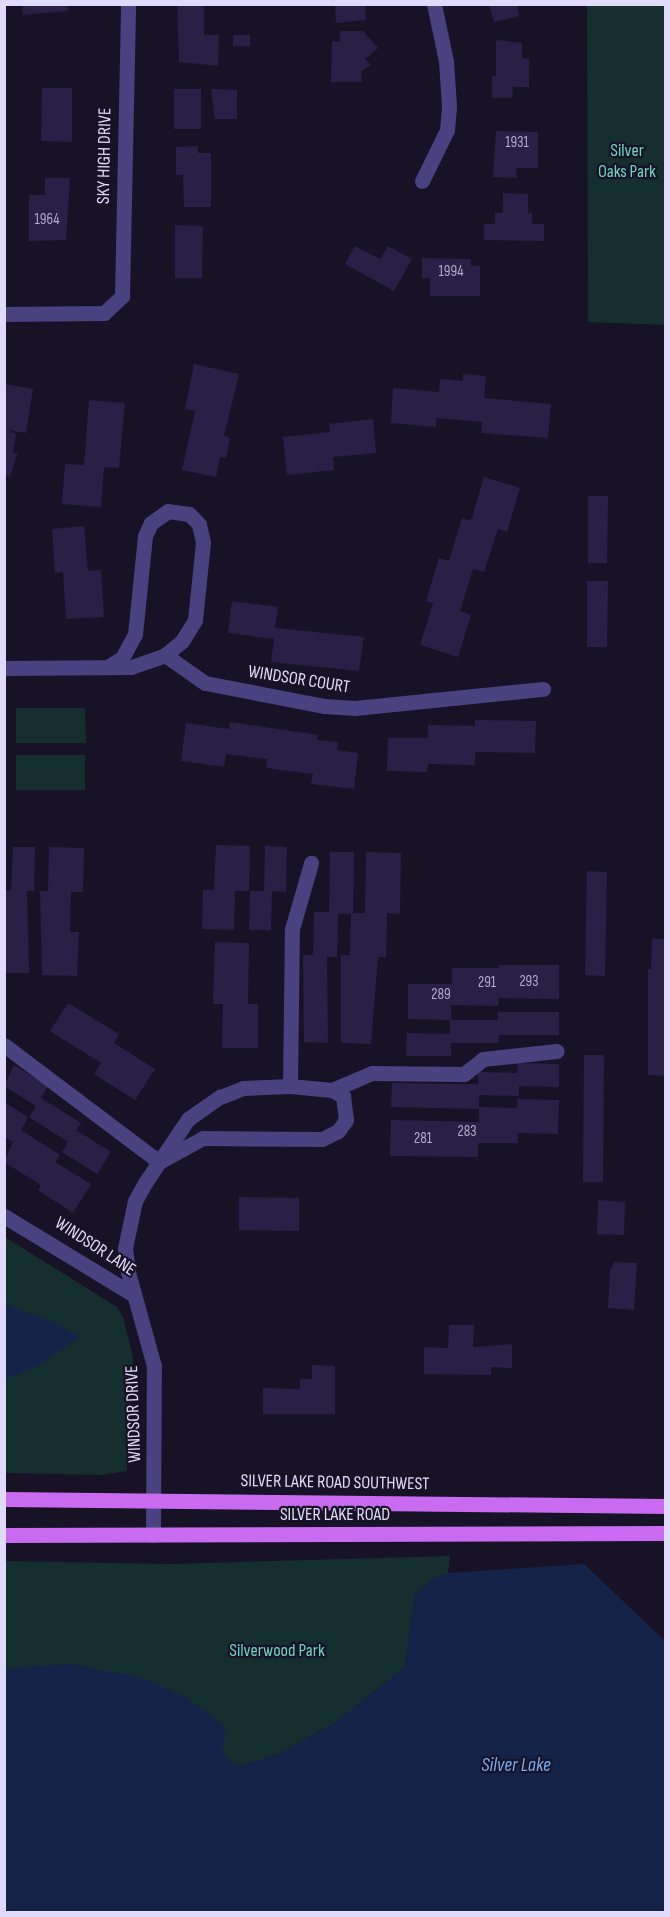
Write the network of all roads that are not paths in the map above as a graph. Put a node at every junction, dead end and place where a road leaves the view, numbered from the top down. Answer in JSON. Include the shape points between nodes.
{"nodes":[{"id":1,"x":128,"y":4,"type":"edge"},
{"id":2,"x":434,"y":4,"type":"edge"},
{"id":3,"x":422,"y":181,"type":"dead end"},
{"id":4,"x":4,"y":314,"type":"edge"},
{"id":5,"x":165,"y":656,"type":"junction"},
{"id":6,"x":109,"y":666,"type":"junction"},
{"id":7,"x":4,"y":668,"type":"edge"},
{"id":8,"x":543,"y":689,"type":"dead end"},
{"id":9,"x":311,"y":862,"type":"dead end"},
{"id":10,"x":4,"y":1045,"type":"edge"},
{"id":11,"x":557,"y":1051,"type":"dead end"},
{"id":12,"x":290,"y":1086,"type":"junction"},
{"id":13,"x":332,"y":1090,"type":"junction"},
{"id":14,"x":159,"y":1162,"type":"junction"},
{"id":15,"x":4,"y":1216,"type":"edge"},
{"id":16,"x":134,"y":1295,"type":"junction"},
{"id":17,"x":4,"y":1499,"type":"edge"},
{"id":18,"x":154,"y":1501,"type":"junction"},
{"id":19,"x":666,"y":1506,"type":"edge"},
{"id":20,"x":666,"y":1533,"type":"edge"},
{"id":21,"x":4,"y":1534,"type":"edge"},
{"id":22,"x":153,"y":1535,"type":"junction"}],
"edges":[{"from":1,"to":4,"type":"street","name":"SKY HIGH DRIVE","via":[[122,296],[104,313]]},
{"from":2,"to":3,"type":"street","via":[[446,61],[449,106],[447,130]]},
{"from":5,"to":6,"type":"street","via":[[131,667]]},
{"from":5,"to":6,"type":"street","via":[[182,641],[195,620],[203,542],[195,519],[175,510],[155,517],[147,529],[135,634],[122,658]]},
{"from":5,"to":8,"type":"street","name":"WINDSOR COURT","via":[[205,683],[325,706],[356,708]]},
{"from":6,"to":7,"type":"street"},
{"from":9,"to":12,"type":"street","via":[[292,929]]},
{"from":10,"to":14,"type":"street"},
{"from":11,"to":13,"type":"street","name":"WINDSOR LANE","via":[[483,1059],[464,1074],[372,1074]]},
{"from":12,"to":13,"type":"street","name":"WINDSOR LANE"},
{"from":12,"to":14,"type":"street","name":"WINDSOR LANE","via":[[243,1088],[220,1097],[188,1119]]},
{"from":13,"to":14,"type":"street","name":"WINDSOR LANE","via":[[343,1096],[346,1120],[338,1131],[322,1138],[203,1138]]},
{"from":14,"to":16,"type":"street","name":"WINDSOR LANE","via":[[135,1201],[128,1225],[128,1272]]},
{"from":15,"to":16,"type":"street","name":"WINDSOR LANE"},
{"from":16,"to":18,"type":"street","name":"WINDSOR DRIVE","via":[[154,1366]]},
{"from":17,"to":18,"type":"main road","name":"SILVER LAKE ROAD SOUTHWEST"},
{"from":18,"to":19,"type":"main road","name":"SILVER LAKE ROAD SOUTHWEST"},
{"from":18,"to":22,"type":"street","name":"WINDSOR DRIVE"},
{"from":20,"to":22,"type":"main road","name":"SILVER LAKE ROAD"},
{"from":21,"to":22,"type":"main road","name":"SILVER LAKE ROAD"}]}
